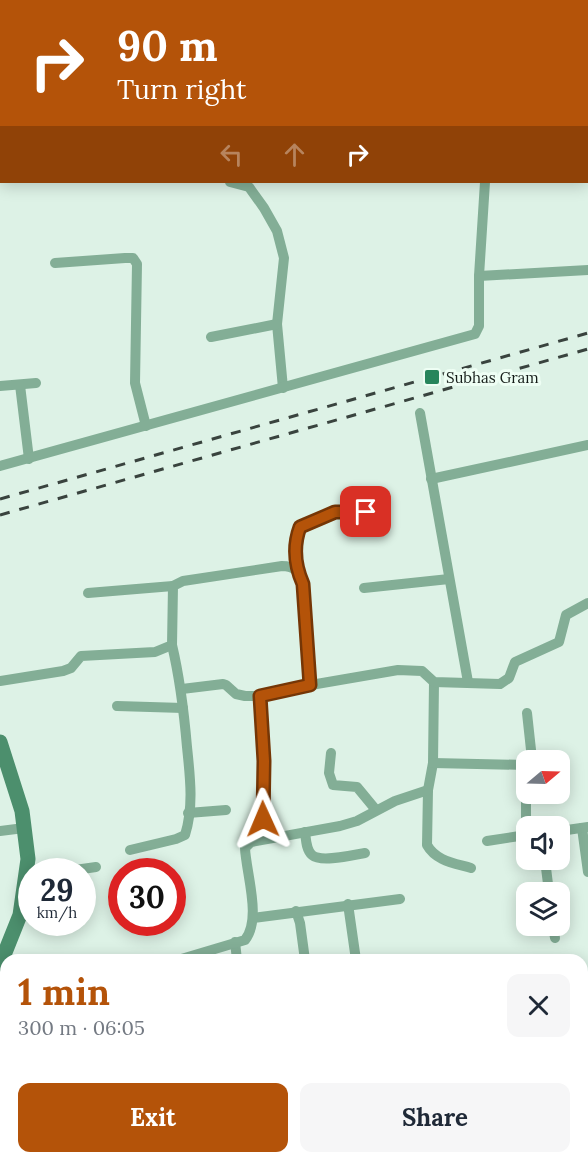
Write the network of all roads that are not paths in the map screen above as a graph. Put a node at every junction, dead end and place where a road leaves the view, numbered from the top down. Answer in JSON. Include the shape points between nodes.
{"nodes":[{"id":1,"x":234,"y":183,"type":"edge"},
{"id":2,"x":485,"y":183,"type":"edge"},
{"id":3,"x":55,"y":263,"type":"dead end"},
{"id":4,"x":588,"y":270,"type":"edge"},
{"id":5,"x":479,"y":276,"type":"junction"},
{"id":6,"x":277,"y":324,"type":"junction"},
{"id":7,"x":212,"y":337,"type":"dead end"},
{"id":8,"x":36,"y":384,"type":"dead end"},
{"id":9,"x":20,"y":385,"type":"junction"},
{"id":10,"x":0,"y":386,"type":"edge"},
{"id":11,"x":283,"y":388,"type":"junction"},
{"id":12,"x":420,"y":413,"type":"dead end"},
{"id":13,"x":146,"y":426,"type":"junction"},
{"id":14,"x":588,"y":445,"type":"edge"},
{"id":15,"x":28,"y":459,"type":"junction"},
{"id":16,"x":0,"y":466,"type":"edge"},
{"id":17,"x":431,"y":479,"type":"junction"},
{"id":18,"x":366,"y":512,"type":"dead end"},
{"id":19,"x":297,"y":571,"type":"junction"},
{"id":20,"x":449,"y":579,"type":"junction"},
{"id":21,"x":173,"y":586,"type":"junction"},
{"id":22,"x":364,"y":588,"type":"dead end"},
{"id":23,"x":88,"y":593,"type":"dead end"},
{"id":24,"x":588,"y":603,"type":"edge"},
{"id":25,"x":172,"y":645,"type":"junction"},
{"id":26,"x":0,"y":681,"type":"edge"},
{"id":27,"x":434,"y":682,"type":"junction"},
{"id":28,"x":468,"y":682,"type":"junction"},
{"id":29,"x":310,"y":685,"type":"junction"},
{"id":30,"x":182,"y":689,"type":"junction"},
{"id":31,"x":260,"y":696,"type":"junction"},
{"id":32,"x":117,"y":706,"type":"dead end"},
{"id":33,"x":183,"y":708,"type":"junction"},
{"id":34,"x":527,"y":712,"type":"dead end"},
{"id":35,"x":0,"y":742,"type":"edge"},
{"id":36,"x":531,"y":750,"type":"edge"},
{"id":37,"x":331,"y":753,"type":"dead end"},
{"id":38,"x":433,"y":763,"type":"junction"},
{"id":39,"x":516,"y":765,"type":"edge"},
{"id":40,"x":428,"y":790,"type":"junction"},
{"id":41,"x":226,"y":810,"type":"dead end"},
{"id":42,"x":375,"y":810,"type":"junction"},
{"id":43,"x":189,"y":813,"type":"junction"},
{"id":44,"x":585,"y":827,"type":"edge"},
{"id":45,"x":24,"y":828,"type":"junction"},
{"id":46,"x":570,"y":829,"type":"edge"},
{"id":47,"x":0,"y":831,"type":"edge"},
{"id":48,"x":305,"y":832,"type":"junction"},
{"id":49,"x":516,"y":837,"type":"edge"},
{"id":50,"x":264,"y":838,"type":"junction"},
{"id":51,"x":487,"y":841,"type":"dead end"},
{"id":52,"x":130,"y":850,"type":"dead end"},
{"id":53,"x":365,"y":853,"type":"dead end"},
{"id":54,"x":28,"y":858,"type":"edge"},
{"id":55,"x":471,"y":868,"type":"dead end"},
{"id":56,"x":588,"y":872,"type":"edge"},
{"id":57,"x":400,"y":899,"type":"dead end"},
{"id":58,"x":348,"y":904,"type":"junction"},
{"id":59,"x":296,"y":911,"type":"junction"},
{"id":60,"x":18,"y":918,"type":"edge"},
{"id":61,"x":253,"y":918,"type":"junction"},
{"id":62,"x":4,"y":942,"type":"edge"},
{"id":63,"x":235,"y":942,"type":"junction"},
{"id":64,"x":197,"y":954,"type":"edge"},
{"id":65,"x":236,"y":954,"type":"edge"},
{"id":66,"x":304,"y":954,"type":"edge"},
{"id":67,"x":355,"y":954,"type":"edge"}],
"edges":[{"from":1,"to":6,"type":"street","via":[[249,187],[277,231],[284,258]]},
{"from":2,"to":5,"type":"street"},
{"from":3,"to":13,"type":"street","via":[[133,258],[137,264],[135,383]]},
{"from":4,"to":5,"type":"street"},
{"from":5,"to":11,"type":"street","via":[[475,334]]},
{"from":6,"to":7,"type":"street"},
{"from":6,"to":11,"type":"street"},
{"from":8,"to":9,"type":"street"},
{"from":9,"to":10,"type":"street"},
{"from":9,"to":15,"type":"street"},
{"from":11,"to":13,"type":"street"},
{"from":12,"to":17,"type":"street"},
{"from":13,"to":15,"type":"street"},
{"from":14,"to":17,"type":"street"},
{"from":15,"to":16,"type":"street"},
{"from":17,"to":20,"type":"street"},
{"from":18,"to":19,"type":"street","via":[[335,512],[300,527],[295,539]]},
{"from":19,"to":21,"type":"street","via":[[282,566],[183,581]]},
{"from":19,"to":29,"type":"street","via":[[303,584]]},
{"from":20,"to":22,"type":"street"},
{"from":20,"to":28,"type":"street"},
{"from":21,"to":23,"type":"street"},
{"from":21,"to":25,"type":"street"},
{"from":24,"to":28,"type":"street","via":[[566,615],[559,642],[515,662],[509,678],[500,684]]},
{"from":25,"to":26,"type":"street","via":[[154,652],[81,656],[63,671]]},
{"from":25,"to":30,"type":"street"},
{"from":27,"to":28,"type":"street"},
{"from":27,"to":29,"type":"street","via":[[422,671],[398,670]]},
{"from":27,"to":38,"type":"street"},
{"from":29,"to":31,"type":"street"},
{"from":30,"to":31,"type":"street","via":[[223,684],[236,694]]},
{"from":30,"to":33,"type":"street"},
{"from":31,"to":50,"type":"street"},
{"from":32,"to":33,"type":"street"},
{"from":33,"to":43,"type":"street","via":[[191,787]]},
{"from":34,"to":36,"type":"street"},
{"from":35,"to":45,"type":"main road"},
{"from":37,"to":42,"type":"street","via":[[329,773],[333,784],[357,787]]},
{"from":38,"to":39,"type":"street"},
{"from":38,"to":40,"type":"street"},
{"from":40,"to":42,"type":"street"},
{"from":40,"to":55,"type":"street","via":[[427,845],[442,860]]},
{"from":41,"to":43,"type":"street"},
{"from":42,"to":48,"type":"street","via":[[357,821]]},
{"from":43,"to":52,"type":"street","via":[[185,835]]},
{"from":44,"to":46,"type":"street"},
{"from":44,"to":56,"type":"street"},
{"from":45,"to":47,"type":"street"},
{"from":45,"to":54,"type":"main road"},
{"from":48,"to":50,"type":"street"},
{"from":48,"to":53,"type":"street","via":[[313,857]]},
{"from":49,"to":51,"type":"street"},
{"from":50,"to":61,"type":"street","via":[[246,848]]},
{"from":57,"to":58,"type":"street"},
{"from":58,"to":59,"type":"street"},
{"from":58,"to":67,"type":"street"},
{"from":59,"to":61,"type":"street"},
{"from":59,"to":66,"type":"street"},
{"from":60,"to":62,"type":"main road"},
{"from":61,"to":63,"type":"street","via":[[245,940]]},
{"from":63,"to":64,"type":"street"},
{"from":63,"to":65,"type":"street"}]}
